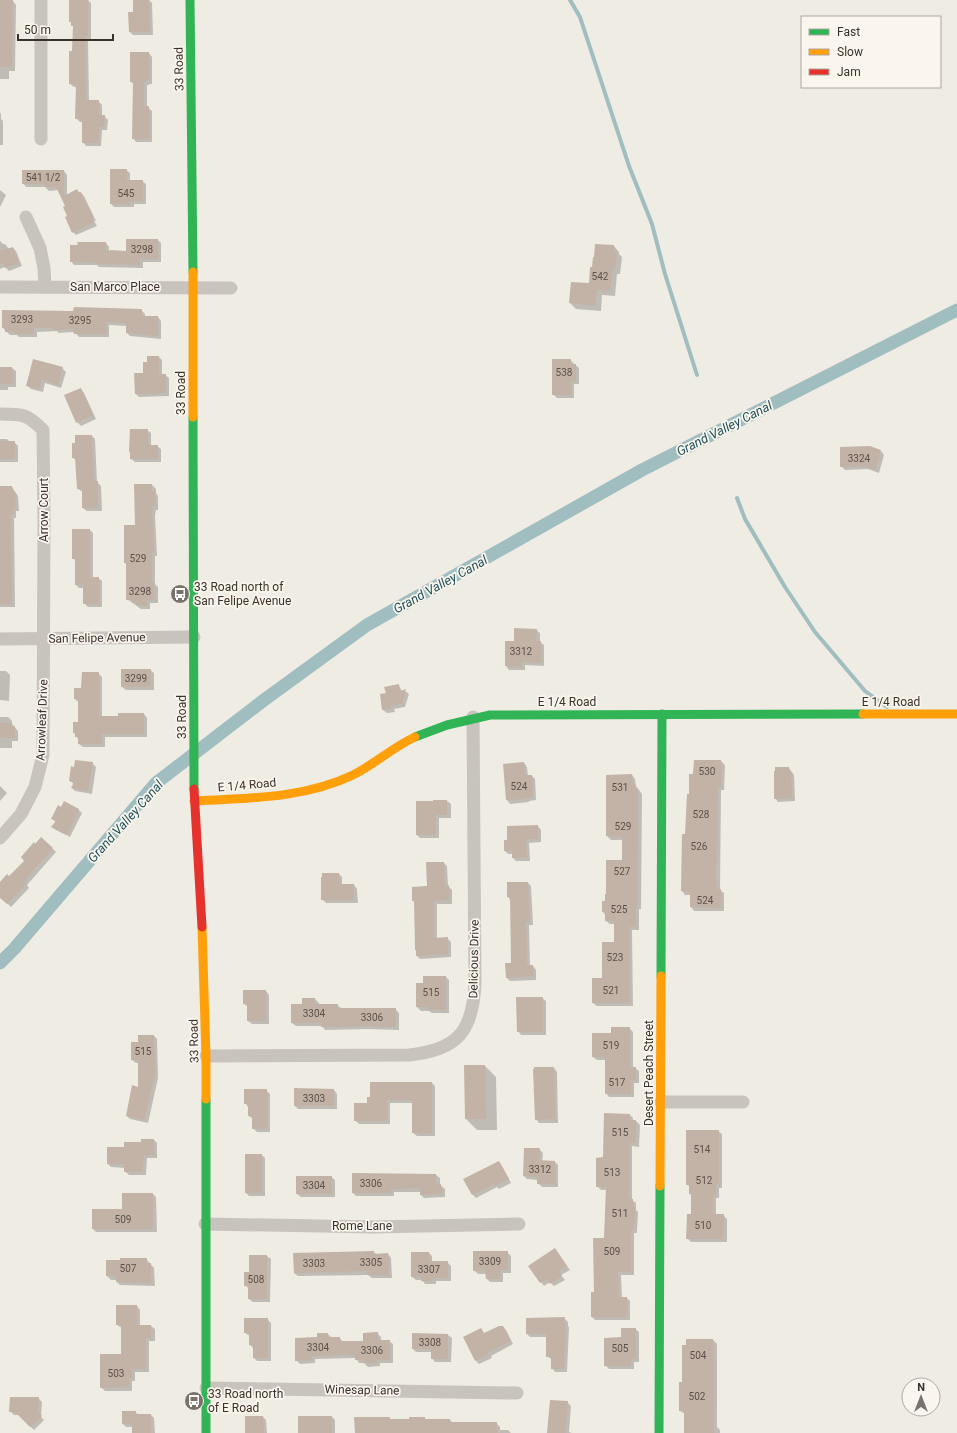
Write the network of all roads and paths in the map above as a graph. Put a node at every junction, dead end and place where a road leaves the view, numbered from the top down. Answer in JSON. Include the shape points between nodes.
{"nodes":[{"id":1,"x":41,"y":0,"type":"edge"},
{"id":2,"x":190,"y":0,"type":"edge"},
{"id":3,"x":41,"y":139,"type":"dead end"},
{"id":4,"x":26,"y":217,"type":"dead end"},
{"id":5,"x":45,"y":287,"type":"junction"},
{"id":6,"x":0,"y":288,"type":"edge"},
{"id":7,"x":193,"y":288,"type":"junction"},
{"id":8,"x":231,"y":288,"type":"dead end"},
{"id":9,"x":0,"y":414,"type":"edge"},
{"id":10,"x":194,"y":637,"type":"junction"},
{"id":11,"x":0,"y":639,"type":"edge"},
{"id":12,"x":43,"y":639,"type":"junction"},
{"id":13,"x":662,"y":714,"type":"junction"},
{"id":14,"x":957,"y":714,"type":"edge"},
{"id":15,"x":472,"y":718,"type":"junction"},
{"id":16,"x":194,"y":801,"type":"junction"},
{"id":17,"x":0,"y":838,"type":"edge"},
{"id":18,"x":206,"y":1056,"type":"junction"},
{"id":19,"x":661,"y":1102,"type":"junction"},
{"id":20,"x":743,"y":1102,"type":"dead end"},
{"id":21,"x":205,"y":1224,"type":"junction"},
{"id":22,"x":518,"y":1224,"type":"dead end"},
{"id":23,"x":206,"y":1388,"type":"junction"},
{"id":24,"x":517,"y":1393,"type":"dead end"},
{"id":25,"x":206,"y":1433,"type":"edge"},
{"id":26,"x":659,"y":1433,"type":"edge"}],
"edges":[{"from":1,"to":3,"type":"street"},
{"from":2,"to":7,"type":"street","name":"33 Road"},
{"from":4,"to":5,"type":"street","via":[[40,248]]},
{"from":5,"to":6,"type":"street","name":"San Marco Place"},
{"from":5,"to":7,"type":"street","name":"San Marco Place"},
{"from":7,"to":8,"type":"street","name":"San Marco Place"},
{"from":7,"to":10,"type":"street","name":"33 Road"},
{"from":9,"to":12,"type":"street","name":"Arrow Court","via":[[19,414],[32,419],[43,430]]},
{"from":10,"to":12,"type":"street","name":"San Felipe Avenue"},
{"from":10,"to":16,"type":"street","name":"33 Road"},
{"from":11,"to":12,"type":"street","name":"San Felipe Avenue"},
{"from":12,"to":17,"type":"street","name":"Arrowleaf Drive","via":[[43,755],[35,787],[21,814]]},
{"from":13,"to":14,"type":"street","name":"E 1/4 Road"},
{"from":13,"to":15,"type":"street","name":"E 1/4 Road","via":[[490,715]]},
{"from":13,"to":19,"type":"street","name":"Desert Peach Street"},
{"from":15,"to":16,"type":"street","name":"E 1/4 Road","via":[[406,741],[352,776],[317,789],[263,798]]},
{"from":15,"to":18,"type":"street","name":"Delicious Drive","via":[[476,983],[471,1014],[464,1029],[446,1046],[423,1053]]},
{"from":16,"to":18,"type":"street","name":"33 Road","via":[[203,945]]},
{"from":18,"to":21,"type":"street","name":"33 Road"},
{"from":19,"to":20,"type":"street"},
{"from":19,"to":26,"type":"street","name":"Desert Peach Street"},
{"from":21,"to":22,"type":"street","name":"Rome Lane","via":[[374,1227]]},
{"from":21,"to":23,"type":"street","name":"33 Road"},
{"from":23,"to":24,"type":"street","name":"Winesap Lane"},
{"from":23,"to":25,"type":"street","name":"33 Road"}]}
